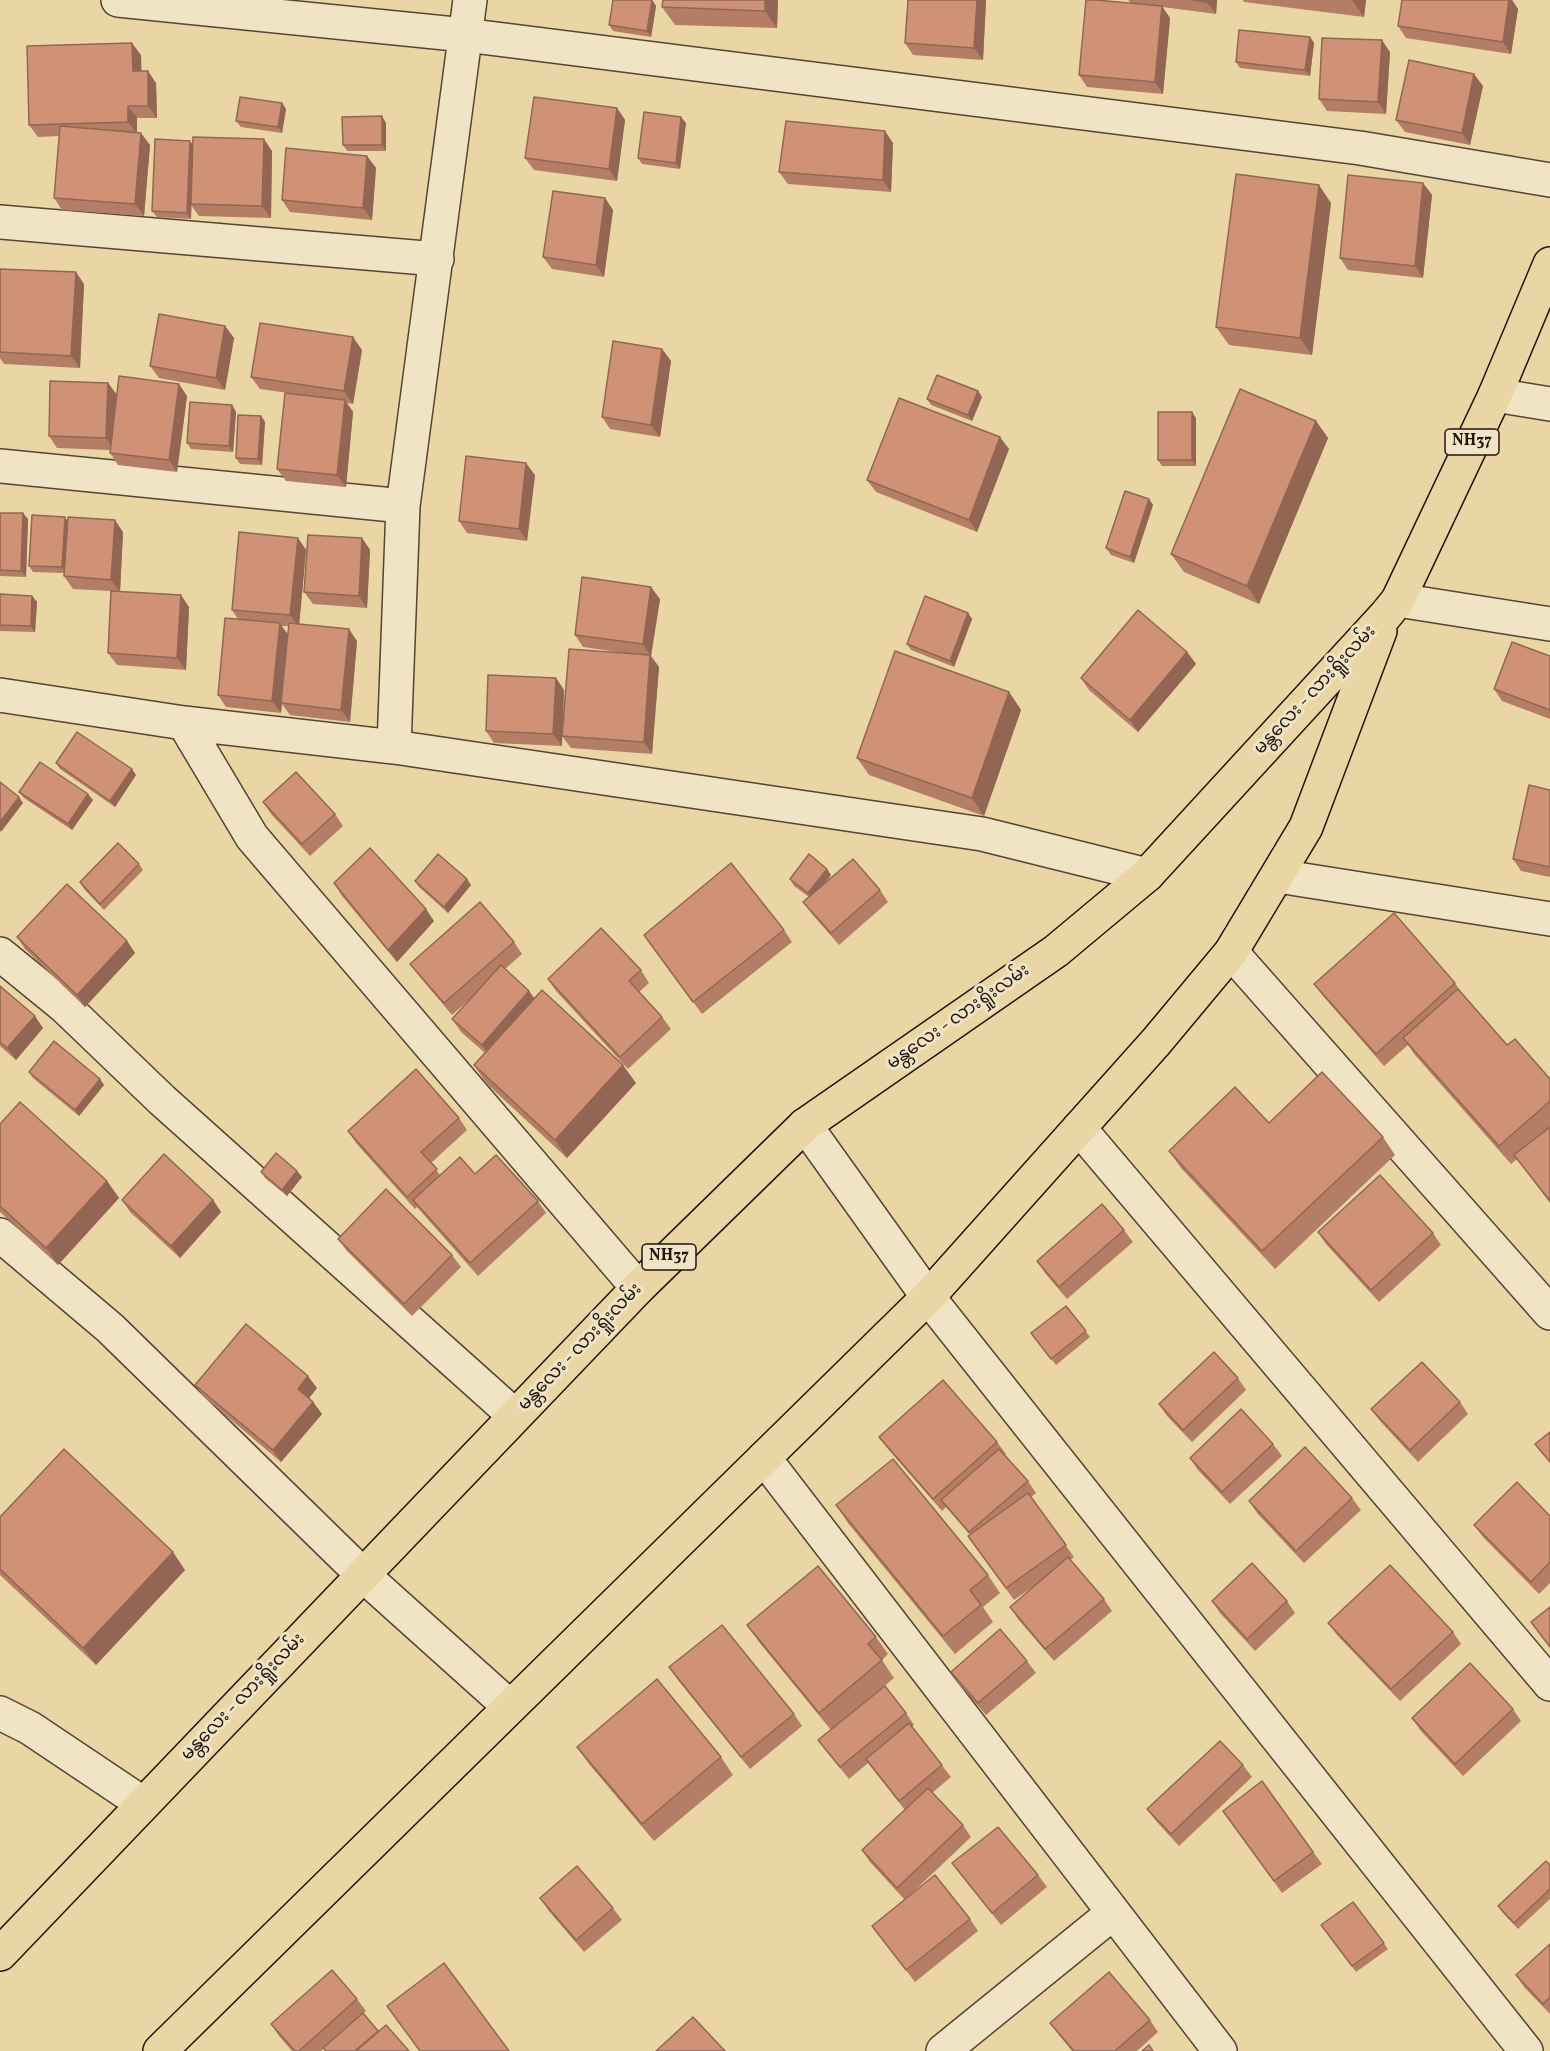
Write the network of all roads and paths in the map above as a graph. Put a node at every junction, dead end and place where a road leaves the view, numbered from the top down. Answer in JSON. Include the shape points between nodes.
{"nodes":[{"id":1,"x":118,"y":0,"type":"edge"},
{"id":2,"x":470,"y":0,"type":"edge"},
{"id":3,"x":465,"y":35,"type":"junction"},
{"id":4,"x":1550,"y":180,"type":"edge"},
{"id":5,"x":0,"y":222,"type":"edge"},
{"id":6,"x":437,"y":259,"type":"junction"},
{"id":7,"x":1550,"y":264,"type":"edge"},
{"id":8,"x":1495,"y":395,"type":"junction"},
{"id":9,"x":1550,"y":404,"type":"edge"},
{"id":10,"x":0,"y":466,"type":"edge"},
{"id":11,"x":403,"y":506,"type":"junction"},
{"id":12,"x":1392,"y":608,"type":"junction"},
{"id":13,"x":1550,"y":624,"type":"edge"},
{"id":14,"x":0,"y":695,"type":"edge"},
{"id":15,"x":184,"y":723,"type":"junction"},
{"id":16,"x":394,"y":747,"type":"junction"},
{"id":17,"x":1148,"y":875,"type":"junction"},
{"id":18,"x":1278,"y":876,"type":"junction"},
{"id":19,"x":1550,"y":919,"type":"edge"},
{"id":20,"x":1231,"y":952,"type":"junction"},
{"id":21,"x":0,"y":954,"type":"edge"},
{"id":22,"x":805,"y":1125,"type":"junction"},
{"id":23,"x":1078,"y":1128,"type":"junction"},
{"id":24,"x":0,"y":1235,"type":"edge"},
{"id":25,"x":638,"y":1288,"type":"junction"},
{"id":26,"x":928,"y":1297,"type":"junction"},
{"id":27,"x":1550,"y":1312,"type":"edge"},
{"id":28,"x":515,"y":1416,"type":"junction"},
{"id":29,"x":764,"y":1458,"type":"junction"},
{"id":30,"x":363,"y":1575,"type":"junction"},
{"id":31,"x":1550,"y":1684,"type":"edge"},
{"id":32,"x":510,"y":1707,"type":"junction"},
{"id":33,"x":0,"y":1713,"type":"edge"},
{"id":34,"x":142,"y":1803,"type":"junction"},
{"id":35,"x":1113,"y":1913,"type":"junction"},
{"id":36,"x":0,"y":1954,"type":"edge"},
{"id":37,"x":160,"y":2051,"type":"edge"},
{"id":38,"x":943,"y":2051,"type":"edge"},
{"id":39,"x":1220,"y":2051,"type":"edge"},
{"id":40,"x":1526,"y":2051,"type":"edge"}],
"edges":[{"from":1,"to":3,"type":"street"},
{"from":2,"to":3,"type":"street"},
{"from":3,"to":4,"type":"street","via":[[1360,148]]},
{"from":3,"to":6,"type":"street"},
{"from":5,"to":6,"type":"street"},
{"from":6,"to":11,"type":"street"},
{"from":7,"to":8,"type":"highway","number":"NH37"},
{"from":8,"to":9,"type":"street"},
{"from":8,"to":12,"type":"highway","number":"NH37"},
{"from":10,"to":11,"type":"street"},
{"from":11,"to":16,"type":"street"},
{"from":12,"to":13,"type":"street"},
{"from":12,"to":17,"type":"highway","name":"မန္တလေး - လားရှိုးလမ်း","number":"NH37"},
{"from":12,"to":18,"type":"highway","name":"မန္တလေး - လားရှိုးလမ်း","number":"NH37","via":[[1306,827]]},
{"from":14,"to":15,"type":"street"},
{"from":15,"to":16,"type":"street"},
{"from":15,"to":25,"type":"street","via":[[252,837]]},
{"from":16,"to":17,"type":"street","via":[[982,834]]},
{"from":17,"to":22,"type":"highway","name":"မန္တလေး - လားရှိုးလမ်း","number":"NH37","via":[[1056,951]]},
{"from":18,"to":19,"type":"street"},
{"from":18,"to":20,"type":"highway","name":"မန္တလေး - လားရှိုးလမ်း","number":"NH37"},
{"from":20,"to":23,"type":"highway","name":"မန္တလေး - လားရှိုးလမ်း","number":"NH37"},
{"from":20,"to":27,"type":"street"},
{"from":21,"to":28,"type":"street","via":[[65,1007],[162,1100]]},
{"from":22,"to":25,"type":"highway","name":"မန္တလေး - လားရှိုးလမ်း","number":"NH37"},
{"from":22,"to":26,"type":"street"},
{"from":23,"to":26,"type":"highway","name":"မန္တလေး - လားရှိုးလမ်း","number":"NH37"},
{"from":23,"to":31,"type":"street"},
{"from":24,"to":30,"type":"street","via":[[110,1328]]},
{"from":25,"to":28,"type":"highway","name":"မန္တလေး - လားရှိုးလမ်း","number":"NH37"},
{"from":26,"to":29,"type":"highway","name":"မန္တလေး - လားရှိုးလမ်း","number":"NH37"},
{"from":26,"to":40,"type":"street"},
{"from":28,"to":30,"type":"highway","name":"မန္တလေး - လားရှိုးလမ်း","number":"NH37"},
{"from":29,"to":32,"type":"highway","name":"မန္တလေး - လားရှိုးလမ်း","number":"NH37"},
{"from":29,"to":35,"type":"street"},
{"from":30,"to":32,"type":"street"},
{"from":30,"to":34,"type":"highway","name":"မန္တလေး - လားရှိုးလမ်း","number":"NH37"},
{"from":32,"to":37,"type":"highway","name":"မန္တလေး - လားရှိုးလမ်း","number":"NH37"},
{"from":33,"to":34,"type":"street","via":[[30,1728]]},
{"from":34,"to":36,"type":"highway","name":"မန္တလေး - လားရှိုးလမ်း","number":"NH37"},
{"from":35,"to":38,"type":"street"},
{"from":35,"to":39,"type":"street"}]}
